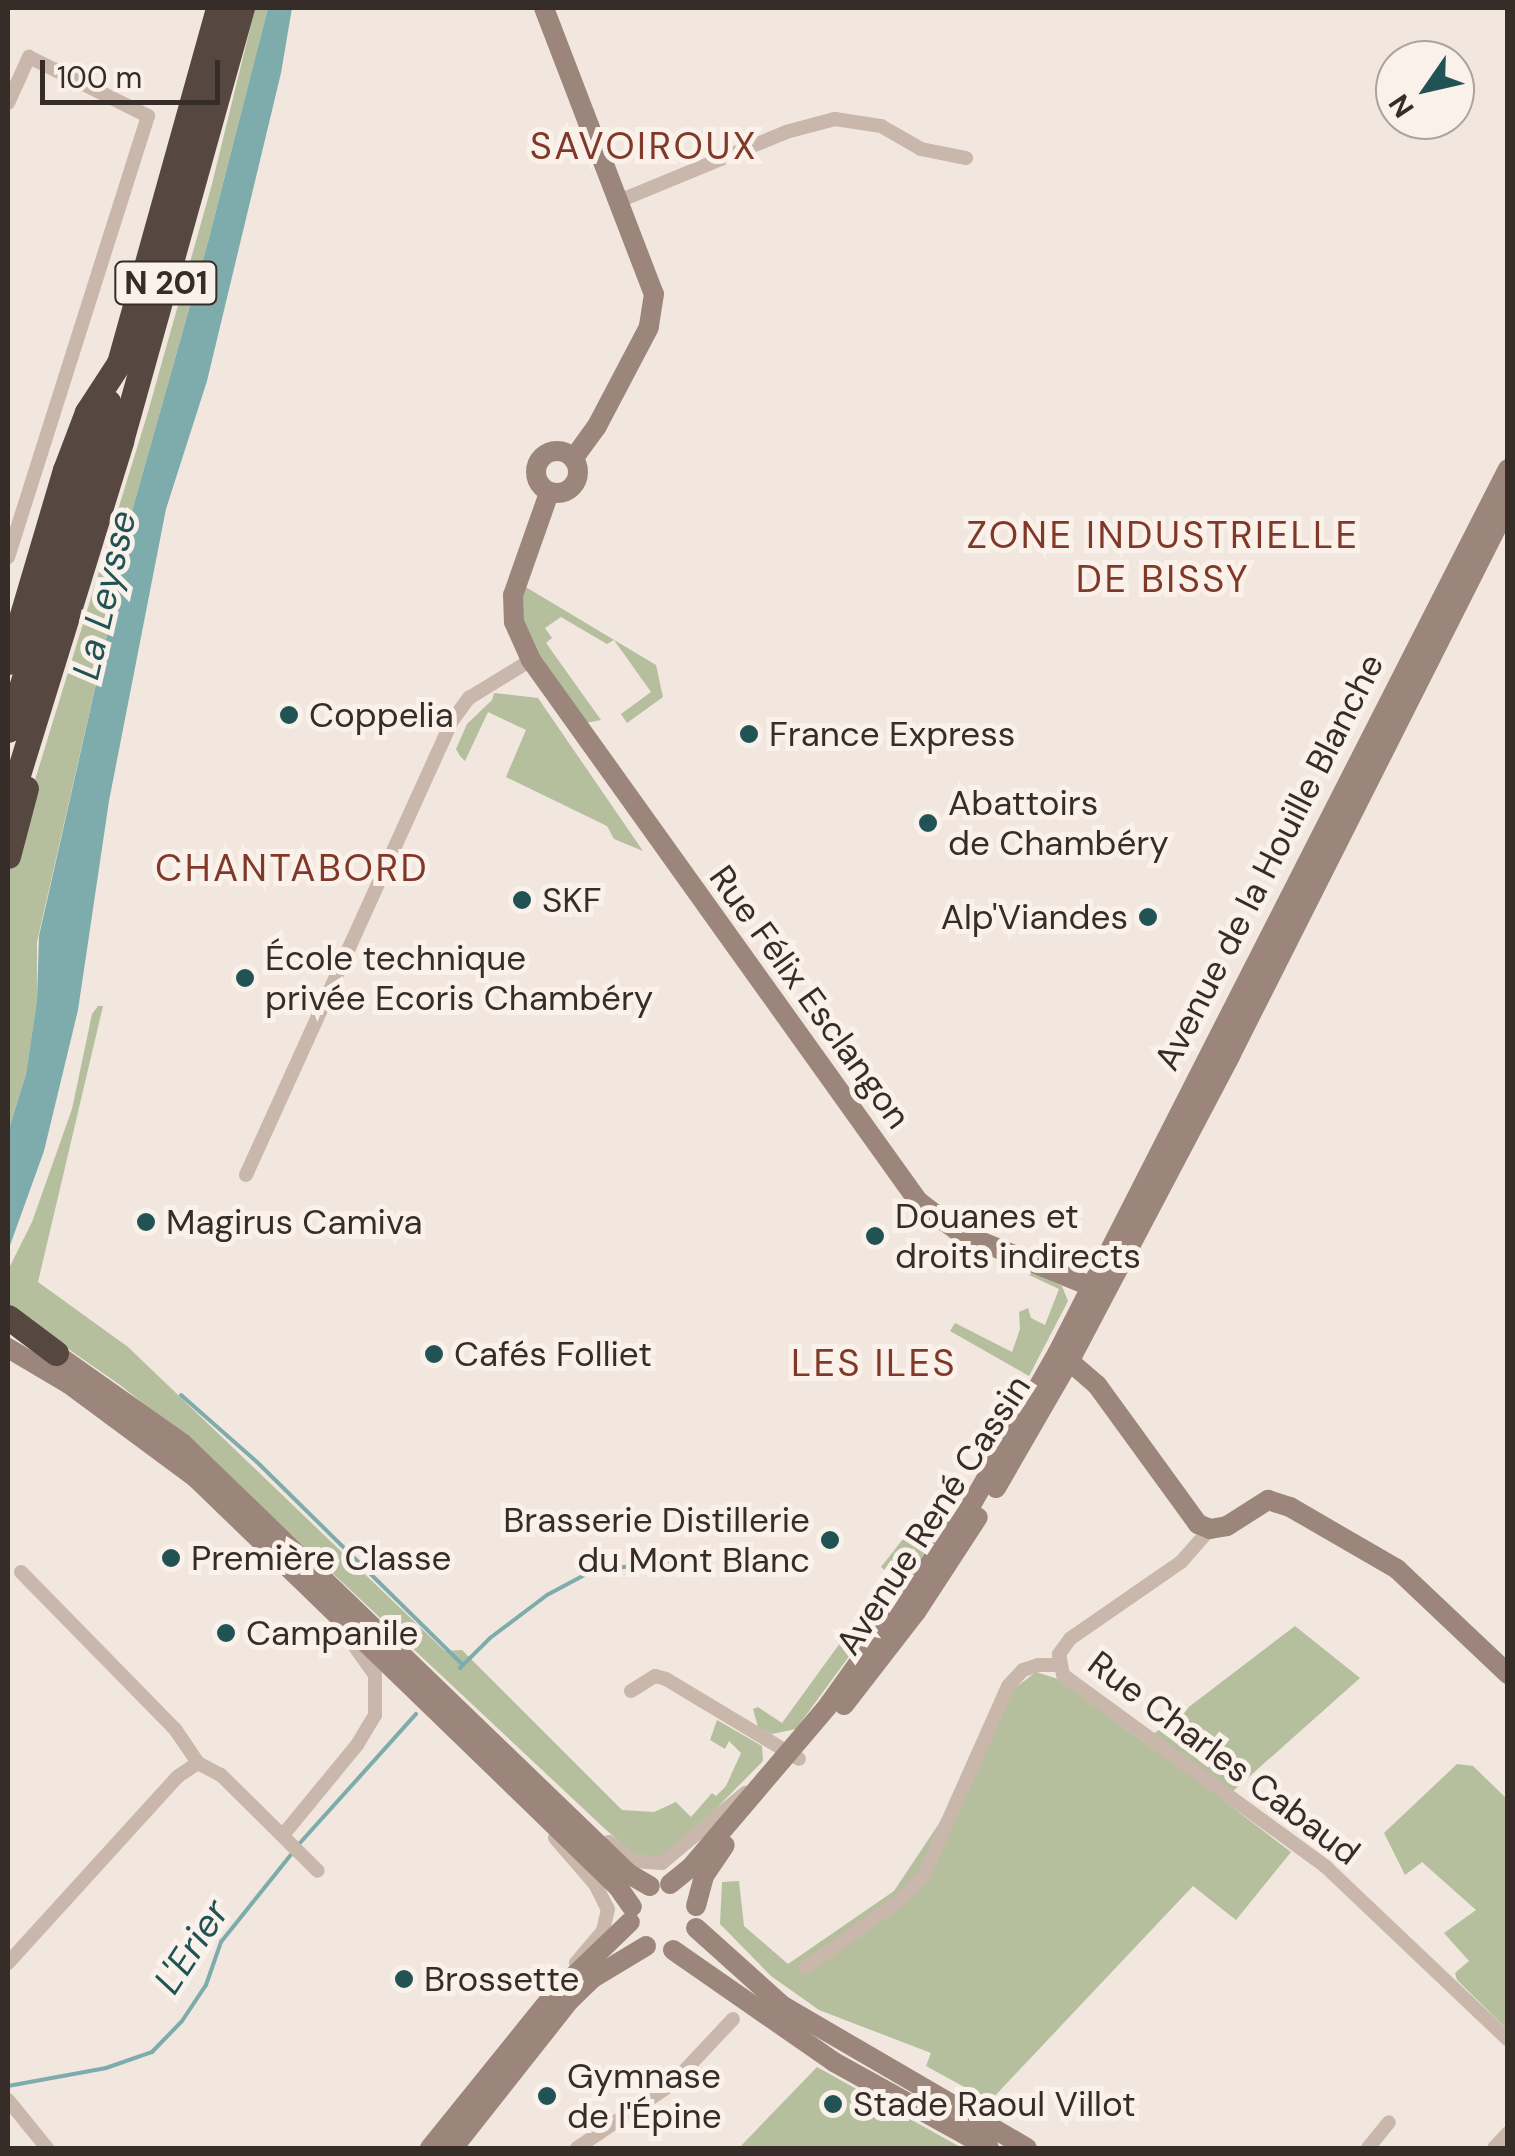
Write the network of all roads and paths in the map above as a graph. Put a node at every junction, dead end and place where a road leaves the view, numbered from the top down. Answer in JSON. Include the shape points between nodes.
{"nodes":[{"id":1,"x":218,"y":8,"type":"edge"},
{"id":2,"x":242,"y":8,"type":"edge"},
{"id":3,"x":544,"y":8,"type":"edge"},
{"id":4,"x":8,"y":103,"type":"edge"},
{"id":5,"x":966,"y":158,"type":"dead end"},
{"id":6,"x":619,"y":201,"type":"junction"},
{"id":7,"x":119,"y":363,"type":"junction"},
{"id":8,"x":574,"y":458,"type":"junction"},
{"id":9,"x":1508,"y":470,"type":"edge"},
{"id":10,"x":549,"y":492,"type":"junction"},
{"id":11,"x":1508,"y":505,"type":"edge"},
{"id":12,"x":8,"y":557,"type":"edge"},
{"id":13,"x":32,"y":575,"type":"junction"},
{"id":14,"x":8,"y":602,"type":"edge"},
{"id":15,"x":531,"y":660,"type":"junction"},
{"id":16,"x":8,"y":662,"type":"edge"},
{"id":17,"x":54,"y":667,"type":"junction"},
{"id":18,"x":8,"y":730,"type":"edge"},
{"id":19,"x":8,"y":807,"type":"edge"},
{"id":20,"x":8,"y":856,"type":"edge"},
{"id":21,"x":246,"y":1175,"type":"dead end"},
{"id":22,"x":1098,"y":1289,"type":"junction"},
{"id":23,"x":8,"y":1320,"type":"edge"},
{"id":24,"x":8,"y":1348,"type":"edge"},
{"id":25,"x":56,"y":1352,"type":"joint"},
{"id":26,"x":1064,"y":1356,"type":"junction"},
{"id":27,"x":1210,"y":1529,"type":"junction"},
{"id":28,"x":20,"y":1572,"type":"dead end"},
{"id":29,"x":297,"y":1575,"type":"junction"},
{"id":30,"x":1059,"y":1666,"type":"junction"},
{"id":31,"x":1508,"y":1674,"type":"edge"},
{"id":32,"x":631,"y":1691,"type":"dead end"},
{"id":33,"x":462,"y":1712,"type":"junction"},
{"id":34,"x":480,"y":1751,"type":"junction"},
{"id":35,"x":794,"y":1756,"type":"junction"},
{"id":36,"x":198,"y":1764,"type":"junction"},
{"id":37,"x":762,"y":1782,"type":"junction"},
{"id":38,"x":282,"y":1835,"type":"junction"},
{"id":39,"x":314,"y":1866,"type":"dead end"},
{"id":40,"x":660,"y":1885,"type":"junction"},
{"id":41,"x":696,"y":1906,"type":"junction"},
{"id":42,"x":631,"y":1914,"type":"junction"},
{"id":43,"x":696,"y":1928,"type":"junction"},
{"id":44,"x":646,"y":1946,"type":"junction"},
{"id":45,"x":672,"y":1950,"type":"junction"},
{"id":46,"x":8,"y":1962,"type":"edge"},
{"id":47,"x":805,"y":1968,"type":"dead end"},
{"id":48,"x":552,"y":1996,"type":"junction"},
{"id":49,"x":733,"y":2018,"type":"dead end"},
{"id":50,"x":1508,"y":2040,"type":"edge"},
{"id":51,"x":9,"y":2102,"type":"edge"},
{"id":52,"x":1390,"y":2122,"type":"dead end"},
{"id":53,"x":1508,"y":2133,"type":"edge"},
{"id":54,"x":1379,"y":2145,"type":"edge"},
{"id":55,"x":47,"y":2148,"type":"edge"},
{"id":56,"x":430,"y":2148,"type":"edge"},
{"id":57,"x":454,"y":2148,"type":"edge"},
{"id":58,"x":576,"y":2148,"type":"edge"},
{"id":59,"x":989,"y":2148,"type":"edge"},
{"id":60,"x":1026,"y":2148,"type":"edge"},
{"id":61,"x":1494,"y":2148,"type":"edge"}],
"edges":[{"from":1,"to":7,"type":"highway","number":"N 201"},
{"from":2,"to":17,"type":"highway","number":"N 201"},
{"from":3,"to":6,"type":"main road"},
{"from":4,"to":12,"type":"street","via":[[29,58],[148,116]]},
{"from":5,"to":6,"type":"street","via":[[921,150],[882,126],[835,119],[770,138]]},
{"from":6,"to":8,"type":"main road","via":[[647,270],[654,310],[597,426]]},
{"from":7,"to":13,"type":"highway","via":[[87,412]]},
{"from":7,"to":18,"type":"highway","number":"N 201"},
{"from":8,"to":10,"type":"main road","via":[[575,484],[564,493]]},
{"from":8,"to":10,"type":"main road","via":[[556,451],[539,460],[536,479]]},
{"from":9,"to":22,"type":"main road","name":"Avenue de la Houille Blanche"},
{"from":10,"to":15,"type":"main road","name":"Rue Félix Esclangon","via":[[514,595],[518,637]]},
{"from":11,"to":22,"type":"main road","name":"Avenue de la Houille Blanche","via":[[1230,1056]]},
{"from":13,"to":14,"type":"highway"},
{"from":13,"to":16,"type":"highway"},
{"from":15,"to":21,"type":"street","via":[[469,698],[452,721]]},
{"from":15,"to":22,"type":"main road","name":"Rue Félix Esclangon","via":[[918,1201],[960,1233]]},
{"from":17,"to":19,"type":"highway","number":"N 201"},
{"from":17,"to":20,"type":"highway"},
{"from":22,"to":26,"type":"main road","name":"Avenue René Cassin"},
{"from":23,"to":25,"type":"highway"},
{"from":24,"to":29,"type":"main road","via":[[158,1446]]},
{"from":25,"to":33,"type":"main road","via":[[182,1443]]},
{"from":26,"to":27,"type":"main road","via":[[1097,1385],[1192,1516]]},
{"from":26,"to":35,"type":"main road","name":"Avenue René Cassin","via":[[1028,1436],[916,1612]]},
{"from":27,"to":30,"type":"street","name":"Rue Charles Cabaud","via":[[1195,1550],[1070,1638]]},
{"from":27,"to":31,"type":"main road","via":[[1268,1500],[1290,1507],[1396,1569]]},
{"from":28,"to":36,"type":"street","via":[[175,1729]]},
{"from":29,"to":34,"type":"main road"},
{"from":29,"to":38,"type":"street","via":[[368,1661],[377,1706],[367,1732]]},
{"from":30,"to":47,"type":"street","via":[[1023,1670],[1008,1686],[924,1875]]},
{"from":30,"to":50,"type":"street","name":"Rue Charles Cabaud","via":[[1326,1867]]},
{"from":32,"to":35,"type":"street","via":[[654,1676],[666,1679]]},
{"from":33,"to":37,"type":"street","name":"Avenue René Cassin","via":[[633,1861],[662,1862],[676,1854]]},
{"from":33,"to":40,"type":"main road","via":[[629,1874]]},
{"from":34,"to":42,"type":"main road","via":[[618,1887]]},
{"from":34,"to":48,"type":"street","via":[[595,1884],[608,1908],[603,1931]]},
{"from":35,"to":37,"type":"main road","name":"Avenue René Cassin"},
{"from":35,"to":41,"type":"main road","name":"Avenue René Cassin","via":[[714,1860]]},
{"from":36,"to":38,"type":"street","via":[[221,1775]]},
{"from":36,"to":46,"type":"street","via":[[177,1777]]},
{"from":37,"to":40,"type":"main road","name":"Avenue René Cassin","via":[[691,1867]]},
{"from":38,"to":39,"type":"street"},
{"from":40,"to":41,"type":"main road","via":[[681,1888]]},
{"from":40,"to":42,"type":"main road"},
{"from":41,"to":43,"type":"main road"},
{"from":42,"to":44,"type":"main road"},
{"from":42,"to":48,"type":"main road"},
{"from":43,"to":45,"type":"main road"},
{"from":43,"to":60,"type":"main road","via":[[783,2006]]},
{"from":44,"to":45,"type":"main road"},
{"from":44,"to":57,"type":"main road","via":[[570,2000]]},
{"from":45,"to":59,"type":"main road","via":[[834,2062]]},
{"from":48,"to":56,"type":"main road"},
{"from":49,"to":58,"type":"street","via":[[672,2084]]},
{"from":51,"to":55,"type":"street"},
{"from":52,"to":54,"type":"street"},
{"from":53,"to":61,"type":"street"}]}
